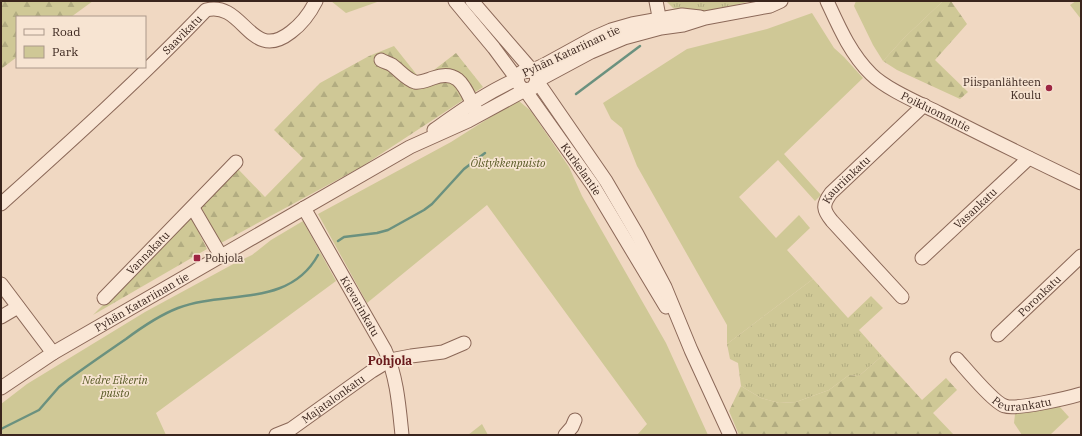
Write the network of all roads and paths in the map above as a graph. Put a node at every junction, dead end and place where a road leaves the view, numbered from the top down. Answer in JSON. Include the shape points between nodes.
{"nodes":[{"id":1,"x":316,"y":1,"type":"edge"},
{"id":2,"x":456,"y":1,"type":"edge"},
{"id":3,"x":472,"y":1,"type":"edge"},
{"id":4,"x":656,"y":1,"type":"edge"},
{"id":5,"x":781,"y":1,"type":"edge"},
{"id":6,"x":827,"y":1,"type":"edge"},
{"id":7,"x":660,"y":23,"type":"junction"},
{"id":8,"x":381,"y":60,"type":"dead end"},
{"id":9,"x":534,"y":76,"type":"junction"},
{"id":10,"x":521,"y":84,"type":"junction"},
{"id":11,"x":472,"y":103,"type":"junction"},
{"id":12,"x":924,"y":105,"type":"junction"},
{"id":13,"x":479,"y":115,"type":"junction"},
{"id":14,"x":410,"y":147,"type":"junction"},
{"id":15,"x":1029,"y":158,"type":"junction"},
{"id":16,"x":236,"y":162,"type":"dead end"},
{"id":17,"x":1081,"y":183,"type":"edge"},
{"id":18,"x":1,"y":204,"type":"edge"},
{"id":19,"x":193,"y":208,"type":"junction"},
{"id":20,"x":304,"y":208,"type":"junction"},
{"id":21,"x":222,"y":256,"type":"junction"},
{"id":22,"x":1081,"y":256,"type":"edge"},
{"id":23,"x":922,"y":258,"type":"dead end"},
{"id":24,"x":1,"y":284,"type":"edge"},
{"id":25,"x":902,"y":297,"type":"dead end"},
{"id":26,"x":104,"y":298,"type":"dead end"},
{"id":27,"x":18,"y":307,"type":"junction"},
{"id":28,"x":1,"y":317,"type":"edge"},
{"id":29,"x":998,"y":335,"type":"dead end"},
{"id":30,"x":464,"y":343,"type":"dead end"},
{"id":31,"x":691,"y":350,"type":"junction"},
{"id":32,"x":53,"y":353,"type":"junction"},
{"id":33,"x":957,"y":359,"type":"dead end"},
{"id":34,"x":390,"y":360,"type":"junction"},
{"id":35,"x":1,"y":388,"type":"edge"},
{"id":36,"x":1081,"y":394,"type":"edge"},
{"id":37,"x":575,"y":420,"type":"dead end"},
{"id":38,"x":276,"y":435,"type":"edge"},
{"id":39,"x":402,"y":435,"type":"edge"},
{"id":40,"x":564,"y":435,"type":"edge"},
{"id":41,"x":730,"y":435,"type":"edge"}],
"edges":[{"from":1,"to":18,"type":"street","name":"Saavikatu","via":[[306,19],[298,26],[282,38],[270,41],[228,7],[216,5],[206,10],[126,91]]},
{"from":2,"to":10,"type":"street","name":"Kurkelantie"},
{"from":3,"to":9,"type":"street","name":"Kurkelantie"},
{"from":4,"to":7,"type":"street"},
{"from":5,"to":7,"type":"street","name":"Pyhän Katariinan tie","via":[[770,6],[705,18],[682,15]]},
{"from":6,"to":12,"type":"street","name":"Poikluomantie","via":[[847,43],[867,70],[883,83]]},
{"from":7,"to":9,"type":"street","name":"Pyhän Katariinan tie","via":[[632,24],[611,30]]},
{"from":8,"to":11,"type":"street","via":[[415,82],[451,75],[461,84]]},
{"from":9,"to":10,"type":"street","name":"Pyhän Katariinan tie","via":[[522,72]]},
{"from":9,"to":10,"type":"street","name":"Pyhän Katariinan tie","via":[[533,88]]},
{"from":9,"to":31,"type":"street","name":"Kurkelantie","via":[[610,187],[665,287]]},
{"from":10,"to":11,"type":"street","name":"Pyhän Katariinan tie","via":[[498,87]]},
{"from":10,"to":13,"type":"street","name":"Pyhän Katariinan tie"},
{"from":10,"to":31,"type":"street","name":"Kurkelantie","via":[[594,187]]},
{"from":11,"to":13,"type":"street"},
{"from":11,"to":14,"type":"street","name":"Pyhän Katariinan tie"},
{"from":12,"to":15,"type":"street","name":"Poikluomantie"},
{"from":12,"to":25,"type":"street","name":"Kauriinkatu","via":[[831,193],[824,208],[832,221]]},
{"from":13,"to":14,"type":"street","name":"Pyhän Katariinan tie"},
{"from":14,"to":20,"type":"street","name":"Pyhän Katariinan tie"},
{"from":15,"to":17,"type":"street","name":"Poikluomantie"},
{"from":15,"to":23,"type":"street","name":"Vasankatu"},
{"from":16,"to":19,"type":"street","name":"Vannakatu"},
{"from":19,"to":21,"type":"street"},
{"from":19,"to":26,"type":"street","name":"Vannakatu"},
{"from":20,"to":21,"type":"street","name":"Pyhän Katariinan tie"},
{"from":20,"to":34,"type":"street","name":"Kievarinkatu"},
{"from":21,"to":32,"type":"street","name":"Pyhän Katariinan tie"},
{"from":22,"to":29,"type":"street","name":"Poronkatu"},
{"from":24,"to":27,"type":"street"},
{"from":27,"to":28,"type":"street"},
{"from":27,"to":32,"type":"street"},
{"from":30,"to":34,"type":"street","via":[[443,352]]},
{"from":31,"to":41,"type":"street","name":"Kurkelantie"},
{"from":32,"to":35,"type":"street","name":"Pyhän Katariinan tie"},
{"from":33,"to":36,"type":"street","name":"Peurankatu","via":[[1005,406],[1018,407]]},
{"from":34,"to":38,"type":"street","name":"Majatalonkatu","via":[[291,429]]},
{"from":34,"to":39,"type":"street","name":"Kievarinkatu","via":[[396,380]]},
{"from":37,"to":40,"type":"street"}]}
